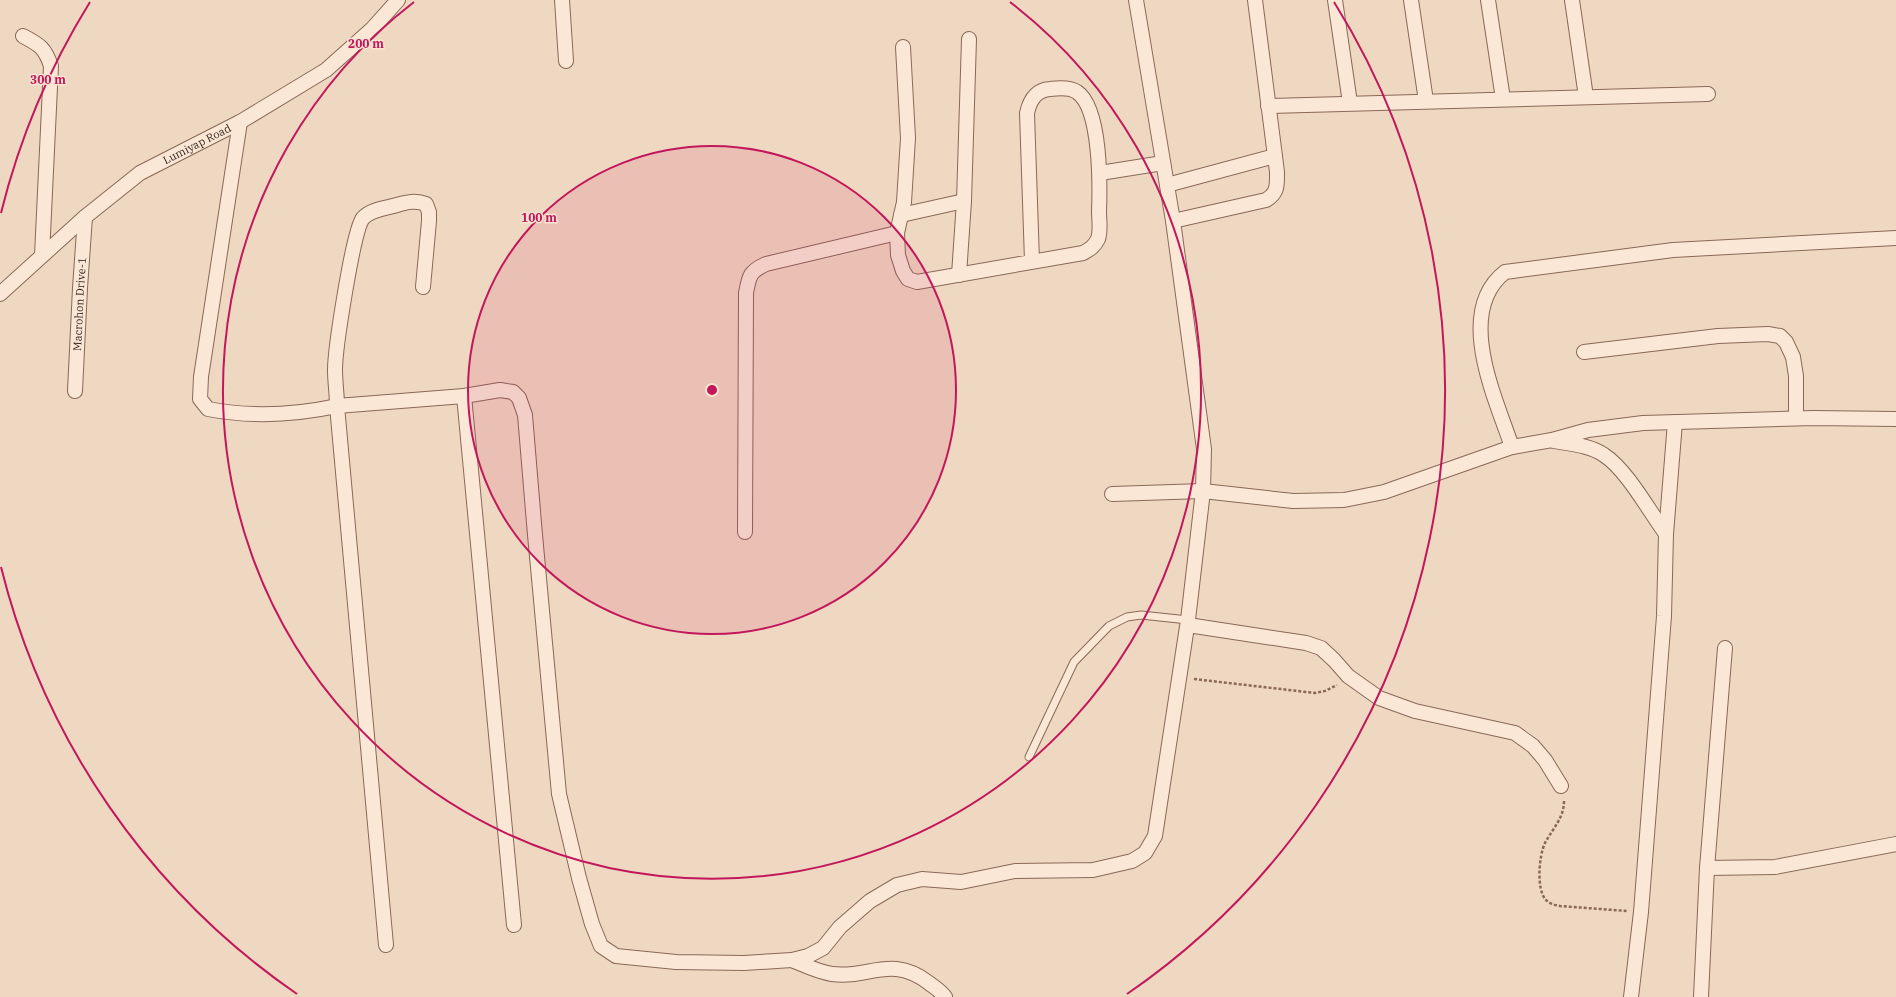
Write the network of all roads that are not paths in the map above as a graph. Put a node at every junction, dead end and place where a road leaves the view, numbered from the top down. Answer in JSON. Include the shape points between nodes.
{"nodes":[{"id":1,"x":398,"y":0,"type":"edge"},
{"id":2,"x":562,"y":0,"type":"edge"},
{"id":3,"x":1136,"y":0,"type":"edge"},
{"id":4,"x":1255,"y":0,"type":"edge"},
{"id":5,"x":1335,"y":0,"type":"edge"},
{"id":6,"x":1411,"y":0,"type":"edge"},
{"id":7,"x":1488,"y":0,"type":"edge"},
{"id":8,"x":1572,"y":0,"type":"edge"},
{"id":9,"x":23,"y":36,"type":"dead end"},
{"id":10,"x":969,"y":39,"type":"dead end"},
{"id":11,"x":903,"y":47,"type":"dead end"},
{"id":12,"x":566,"y":61,"type":"dead end"},
{"id":13,"x":1708,"y":94,"type":"dead end"},
{"id":14,"x":1586,"y":97,"type":"junction"},
{"id":15,"x":1503,"y":99,"type":"junction"},
{"id":16,"x":1426,"y":101,"type":"junction"},
{"id":17,"x":1350,"y":103,"type":"junction"},
{"id":18,"x":1268,"y":106,"type":"junction"},
{"id":19,"x":240,"y":122,"type":"junction"},
{"id":20,"x":1275,"y":156,"type":"junction"},
{"id":21,"x":1163,"y":163,"type":"junction"},
{"id":22,"x":1100,"y":172,"type":"junction"},
{"id":23,"x":1167,"y":185,"type":"junction"},
{"id":24,"x":964,"y":201,"type":"junction"},
{"id":25,"x":901,"y":214,"type":"junction"},
{"id":26,"x":85,"y":217,"type":"junction"},
{"id":27,"x":1173,"y":221,"type":"junction"},
{"id":28,"x":897,"y":233,"type":"junction"},
{"id":29,"x":1896,"y":238,"type":"edge"},
{"id":30,"x":42,"y":255,"type":"junction"},
{"id":31,"x":1032,"y":261,"type":"junction"},
{"id":32,"x":959,"y":275,"type":"junction"},
{"id":33,"x":423,"y":287,"type":"dead end"},
{"id":34,"x":0,"y":294,"type":"edge"},
{"id":35,"x":1584,"y":352,"type":"dead end"},
{"id":36,"x":75,"y":391,"type":"dead end"},
{"id":37,"x":464,"y":396,"type":"junction"},
{"id":38,"x":337,"y":406,"type":"junction"},
{"id":39,"x":1796,"y":418,"type":"junction"},
{"id":40,"x":1896,"y":419,"type":"edge"},
{"id":41,"x":1675,"y":422,"type":"junction"},
{"id":42,"x":1552,"y":440,"type":"junction"},
{"id":43,"x":1512,"y":447,"type":"junction"},
{"id":44,"x":1203,"y":492,"type":"junction"},
{"id":45,"x":1112,"y":494,"type":"dead end"},
{"id":46,"x":746,"y":532,"type":"dead end"},
{"id":47,"x":1666,"y":534,"type":"junction"},
{"id":48,"x":1188,"y":623,"type":"junction"},
{"id":49,"x":1725,"y":648,"type":"dead end"},
{"id":50,"x":1029,"y":757,"type":"dead end"},
{"id":51,"x":1561,"y":786,"type":"road end"},
{"id":52,"x":1896,"y":844,"type":"edge"},
{"id":53,"x":1707,"y":868,"type":"junction"},
{"id":54,"x":514,"y":925,"type":"dead end"},
{"id":55,"x":386,"y":945,"type":"dead end"},
{"id":56,"x":792,"y":960,"type":"junction"},
{"id":57,"x":945,"y":997,"type":"edge"},
{"id":58,"x":1631,"y":997,"type":"edge"},
{"id":59,"x":1701,"y":997,"type":"edge"}],
"edges":[{"from":1,"to":19,"type":"street","name":"Lumiyap Road","via":[[372,29],[326,70]]},
{"from":2,"to":12,"type":"street"},
{"from":3,"to":21,"type":"street"},
{"from":4,"to":18,"type":"street"},
{"from":5,"to":17,"type":"street"},
{"from":6,"to":16,"type":"street"},
{"from":7,"to":15,"type":"street"},
{"from":8,"to":14,"type":"street"},
{"from":9,"to":30,"type":"street","via":[[41,46],[48,55],[51,66]]},
{"from":10,"to":24,"type":"street"},
{"from":11,"to":25,"type":"street","via":[[908,138]]},
{"from":13,"to":14,"type":"street"},
{"from":14,"to":15,"type":"street"},
{"from":15,"to":16,"type":"street"},
{"from":16,"to":17,"type":"street"},
{"from":17,"to":18,"type":"street"},
{"from":18,"to":20,"type":"street"},
{"from":19,"to":26,"type":"street","name":"Lumiyap Road","via":[[140,173]]},
{"from":19,"to":38,"type":"street","via":[[201,377],[200,399],[208,409],[230,413],[277,414]]},
{"from":20,"to":23,"type":"street"},
{"from":20,"to":27,"type":"street","via":[[1277,186],[1273,196]]},
{"from":21,"to":22,"type":"street"},
{"from":21,"to":23,"type":"street"},
{"from":22,"to":31,"type":"street","via":[[1098,238],[1093,248],[1083,253]]},
{"from":22,"to":31,"type":"street","via":[[1096,139],[1086,102],[1077,92],[1062,88],[1037,92],[1030,102],[1027,113]]},
{"from":23,"to":27,"type":"street"},
{"from":24,"to":25,"type":"street"},
{"from":24,"to":32,"type":"street"},
{"from":25,"to":28,"type":"street"},
{"from":26,"to":30,"type":"street","name":"Lumiyap Road"},
{"from":26,"to":36,"type":"street","name":"Macrohon Drive-1"},
{"from":27,"to":44,"type":"street","via":[[1204,449]]},
{"from":28,"to":32,"type":"street","via":[[898,256],[908,279],[917,282]]},
{"from":28,"to":46,"type":"street","via":[[766,264],[752,272],[748,279]]},
{"from":29,"to":43,"type":"street","via":[[1673,250],[1505,272],[1487,295],[1481,314],[1480,332],[1484,357]]},
{"from":30,"to":34,"type":"street","name":"Lumiyap Road"},
{"from":31,"to":32,"type":"street"},
{"from":33,"to":38,"type":"street","via":[[429,221],[426,204],[409,202],[371,212],[364,218],[356,235],[337,338]]},
{"from":35,"to":39,"type":"street","via":[[1718,336],[1780,336],[1793,357],[1796,376]]},
{"from":37,"to":38,"type":"street"},
{"from":37,"to":54,"type":"street"},
{"from":37,"to":56,"type":"street","via":[[500,390],[513,392],[519,398],[525,414],[559,794],[579,878],[601,946],[616,956],[676,962],[737,963]]},
{"from":38,"to":55,"type":"street"},
{"from":39,"to":40,"type":"street"},
{"from":39,"to":41,"type":"street"},
{"from":41,"to":42,"type":"street","via":[[1588,430]]},
{"from":41,"to":47,"type":"street"},
{"from":42,"to":43,"type":"street"},
{"from":42,"to":47,"type":"street","via":[[1583,446],[1603,454],[1620,468]]},
{"from":43,"to":44,"type":"street","via":[[1384,492],[1344,500],[1293,501]]},
{"from":44,"to":45,"type":"street"},
{"from":44,"to":48,"type":"street"},
{"from":47,"to":58,"type":"street","via":[[1664,616],[1641,912]]},
{"from":48,"to":50,"type":"lane","via":[[1141,615],[1127,617],[1110,626],[1074,662]]},
{"from":48,"to":51,"type":"street","via":[[1306,643],[1320,648],[1348,676],[1379,698],[1415,711],[1515,733],[1533,746]]},
{"from":48,"to":56,"type":"street","via":[[1155,836],[1145,853],[1132,861],[1093,870],[1015,871],[961,882],[922,879],[897,885],[870,901],[840,927],[823,948],[808,956]]},
{"from":49,"to":53,"type":"street"},
{"from":52,"to":53,"type":"street","via":[[1775,867]]},
{"from":53,"to":59,"type":"street"},
{"from":56,"to":57,"type":"street","via":[[831,974],[887,968],[906,971],[924,980]]}]}
